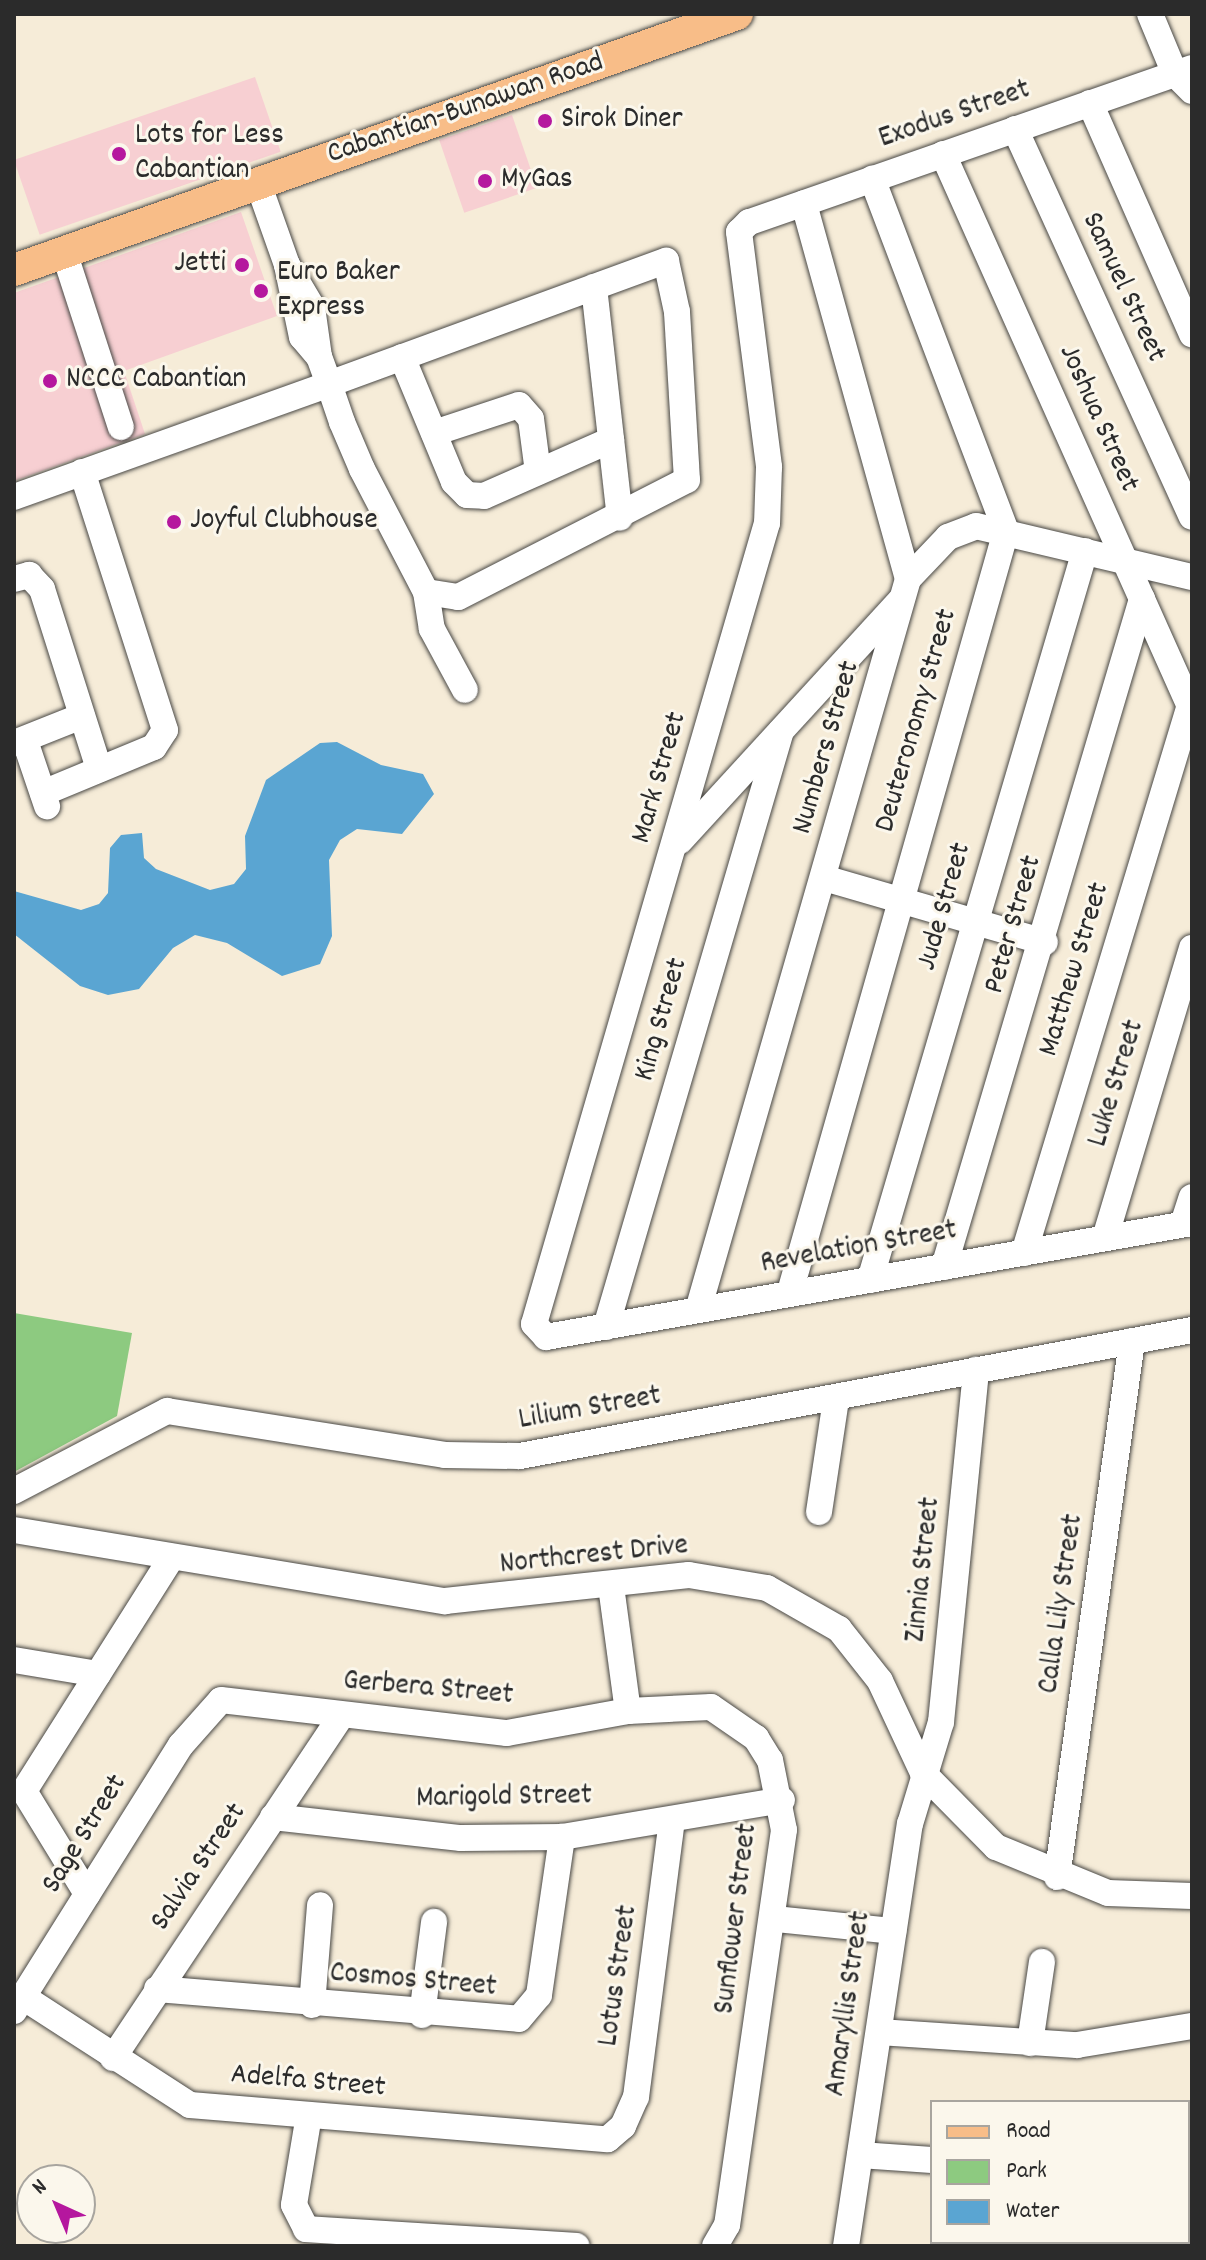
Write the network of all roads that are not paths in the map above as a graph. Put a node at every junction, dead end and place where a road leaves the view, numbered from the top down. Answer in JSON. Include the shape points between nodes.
{"nodes":[{"id":1,"x":737,"y":14,"type":"edge"},
{"id":2,"x":1150,"y":14,"type":"edge"},
{"id":3,"x":1167,"y":14,"type":"edge"},
{"id":4,"x":699,"y":20,"type":"edge"},
{"id":5,"x":1188,"y":76,"type":"edge"},
{"id":6,"x":1090,"y":103,"type":"junction"},
{"id":7,"x":1015,"y":129,"type":"junction"},
{"id":8,"x":943,"y":154,"type":"junction"},
{"id":9,"x":872,"y":179,"type":"junction"},
{"id":10,"x":258,"y":183,"type":"junction"},
{"id":11,"x":804,"y":203,"type":"junction"},
{"id":12,"x":742,"y":227,"type":"joint"},
{"id":13,"x":64,"y":252,"type":"junction"},
{"id":14,"x":14,"y":270,"type":"edge"},
{"id":15,"x":594,"y":287,"type":"junction"},
{"id":16,"x":1192,"y":334,"type":"edge"},
{"id":17,"x":402,"y":357,"type":"junction"},
{"id":18,"x":329,"y":384,"type":"junction"},
{"id":19,"x":121,"y":427,"type":"dead end"},
{"id":20,"x":434,"y":433,"type":"junction"},
{"id":21,"x":611,"y":440,"type":"junction"},
{"id":22,"x":82,"y":472,"type":"junction"},
{"id":23,"x":538,"y":472,"type":"junction"},
{"id":24,"x":14,"y":497,"type":"edge"},
{"id":25,"x":1192,"y":517,"type":"edge"},
{"id":26,"x":620,"y":518,"type":"junction"},
{"id":27,"x":1006,"y":531,"type":"junction"},
{"id":28,"x":1085,"y":551,"type":"junction"},
{"id":29,"x":1124,"y":561,"type":"junction"},
{"id":30,"x":1192,"y":577,"type":"edge"},
{"id":31,"x":14,"y":579,"type":"edge"},
{"id":32,"x":907,"y":587,"type":"junction"},
{"id":33,"x":426,"y":592,"type":"junction"},
{"id":34,"x":1142,"y":599,"type":"junction"},
{"id":35,"x":465,"y":690,"type":"dead end"},
{"id":36,"x":1191,"y":708,"type":"edge"},
{"id":37,"x":82,"y":716,"type":"junction"},
{"id":38,"x":781,"y":731,"type":"junction"},
{"id":39,"x":20,"y":742,"type":"edge"},
{"id":40,"x":99,"y":769,"type":"junction"},
{"id":41,"x":675,"y":846,"type":"junction"},
{"id":42,"x":824,"y":878,"type":"junction"},
{"id":43,"x":899,"y":900,"type":"junction"},
{"id":44,"x":975,"y":922,"type":"junction"},
{"id":45,"x":1045,"y":942,"type":"junction"},
{"id":46,"x":1192,"y":948,"type":"edge"},
{"id":47,"x":1192,"y":1197,"type":"edge"},
{"id":48,"x":1188,"y":1224,"type":"edge"},
{"id":49,"x":1105,"y":1238,"type":"junction"},
{"id":50,"x":1024,"y":1253,"type":"junction"},
{"id":51,"x":944,"y":1267,"type":"junction"},
{"id":52,"x":870,"y":1280,"type":"junction"},
{"id":53,"x":790,"y":1292,"type":"junction"},
{"id":54,"x":698,"y":1310,"type":"junction"},
{"id":55,"x":606,"y":1327,"type":"junction"},
{"id":56,"x":1192,"y":1330,"type":"edge"},
{"id":57,"x":538,"y":1335,"type":"joint"},
{"id":58,"x":1132,"y":1341,"type":"junction"},
{"id":59,"x":976,"y":1370,"type":"junction"},
{"id":60,"x":836,"y":1399,"type":"junction"},
{"id":61,"x":14,"y":1491,"type":"edge"},
{"id":62,"x":819,"y":1512,"type":"dead end"},
{"id":63,"x":14,"y":1530,"type":"edge"},
{"id":64,"x":172,"y":1557,"type":"junction"},
{"id":65,"x":611,"y":1586,"type":"junction"},
{"id":66,"x":14,"y":1660,"type":"edge"},
{"id":67,"x":98,"y":1674,"type":"junction"},
{"id":68,"x":221,"y":1700,"type":"joint"},
{"id":69,"x":628,"y":1711,"type":"junction"},
{"id":70,"x":342,"y":1715,"type":"junction"},
{"id":71,"x":923,"y":1773,"type":"junction"},
{"id":72,"x":19,"y":1791,"type":"edge"},
{"id":73,"x":782,"y":1800,"type":"junction"},
{"id":74,"x":273,"y":1817,"type":"junction"},
{"id":75,"x":672,"y":1821,"type":"junction"},
{"id":76,"x":562,"y":1837,"type":"junction"},
{"id":77,"x":1057,"y":1877,"type":"junction"},
{"id":78,"x":87,"y":1894,"type":"junction"},
{"id":79,"x":1192,"y":1896,"type":"edge"},
{"id":80,"x":320,"y":1905,"type":"dead end"},
{"id":81,"x":775,"y":1919,"type":"junction"},
{"id":82,"x":434,"y":1922,"type":"dead end"},
{"id":83,"x":893,"y":1931,"type":"junction"},
{"id":84,"x":1042,"y":1962,"type":"dead end"},
{"id":85,"x":157,"y":1989,"type":"junction"},
{"id":86,"x":18,"y":2004,"type":"edge"},
{"id":87,"x":312,"y":2005,"type":"junction"},
{"id":88,"x":422,"y":2015,"type":"junction"},
{"id":89,"x":1192,"y":2026,"type":"edge"},
{"id":90,"x":879,"y":2032,"type":"junction"},
{"id":91,"x":1030,"y":2043,"type":"junction"},
{"id":92,"x":113,"y":2058,"type":"junction"},
{"id":93,"x":309,"y":2115,"type":"junction"},
{"id":94,"x":617,"y":2133,"type":"joint"},
{"id":95,"x":860,"y":2155,"type":"junction"},
{"id":96,"x":930,"y":2160,"type":"edge"},
{"id":97,"x":576,"y":2246,"type":"edge"},
{"id":98,"x":715,"y":2246,"type":"edge"},
{"id":99,"x":846,"y":2246,"type":"edge"}],
"edges":[{"from":1,"to":4,"type":"main road","name":"Cabantian-Bunawan Road"},
{"from":2,"to":5,"type":"street"},
{"from":3,"to":5,"type":"street"},
{"from":4,"to":10,"type":"main road","name":"Cabantian-Bunawan Road"},
{"from":5,"to":6,"type":"street","name":"Exodus Street"},
{"from":6,"to":7,"type":"street","name":"Exodus Street"},
{"from":6,"to":16,"type":"street"},
{"from":7,"to":8,"type":"street","name":"Exodus Street"},
{"from":7,"to":25,"type":"street","name":"Samuel Street"},
{"from":8,"to":9,"type":"street","name":"Exodus Street"},
{"from":8,"to":29,"type":"street","name":"Joshua Street"},
{"from":9,"to":11,"type":"street","name":"Exodus Street"},
{"from":9,"to":27,"type":"street"},
{"from":10,"to":13,"type":"main road","name":"Cabantian-Bunawan Road"},
{"from":10,"to":18,"type":"street","via":[[287,265],[293,314]]},
{"from":11,"to":12,"type":"street","name":"Exodus Street"},
{"from":11,"to":32,"type":"street"},
{"from":12,"to":41,"type":"street","name":"Mark Street","via":[[769,467],[767,523]]},
{"from":13,"to":14,"type":"main road","name":"Cabantian-Bunawan Road"},
{"from":13,"to":19,"type":"street"},
{"from":15,"to":17,"type":"street"},
{"from":15,"to":21,"type":"street"},
{"from":15,"to":26,"type":"street","via":[[666,261],[675,290],[690,474],[674,492]]},
{"from":17,"to":18,"type":"street"},
{"from":17,"to":20,"type":"street"},
{"from":18,"to":22,"type":"street"},
{"from":18,"to":33,"type":"street","via":[[411,574]]},
{"from":20,"to":23,"type":"street","via":[[467,495],[484,496]]},
{"from":20,"to":23,"type":"street","via":[[519,405],[531,419]]},
{"from":21,"to":23,"type":"street"},
{"from":21,"to":26,"type":"street"},
{"from":22,"to":24,"type":"street"},
{"from":22,"to":40,"type":"street","via":[[165,730],[154,747]]},
{"from":26,"to":33,"type":"street","via":[[458,597]]},
{"from":27,"to":28,"type":"street"},
{"from":27,"to":32,"type":"street","via":[[962,529]]},
{"from":27,"to":43,"type":"street","name":"Deuteronomy Street"},
{"from":28,"to":29,"type":"street"},
{"from":28,"to":44,"type":"street","name":"Jude Street"},
{"from":29,"to":30,"type":"street"},
{"from":29,"to":34,"type":"street","name":"Joshua Street"},
{"from":31,"to":37,"type":"street","via":[[29,575],[42,589]]},
{"from":32,"to":38,"type":"street"},
{"from":32,"to":42,"type":"street","name":"Numbers Street"},
{"from":33,"to":35,"type":"street","via":[[432,629]]},
{"from":34,"to":36,"type":"street","name":"Joshua Street"},
{"from":34,"to":45,"type":"street","name":"Peter Street"},
{"from":36,"to":50,"type":"street","name":"Matthew Street"},
{"from":37,"to":39,"type":"street"},
{"from":37,"to":40,"type":"street"},
{"from":38,"to":41,"type":"street"},
{"from":38,"to":55,"type":"street","name":"King Street"},
{"from":39,"to":40,"type":"street","via":[[45,800]]},
{"from":41,"to":57,"type":"street","name":"Mark Street","via":[[539,1301]]},
{"from":42,"to":43,"type":"street"},
{"from":42,"to":54,"type":"street","name":"Numbers Street"},
{"from":43,"to":44,"type":"street"},
{"from":43,"to":53,"type":"street","name":"Deuteronomy Street"},
{"from":44,"to":45,"type":"street"},
{"from":44,"to":52,"type":"street","name":"Jude Street"},
{"from":45,"to":51,"type":"street","name":"Peter Street"},
{"from":46,"to":49,"type":"street","name":"Luke Street"},
{"from":47,"to":48,"type":"street"},
{"from":48,"to":49,"type":"street","name":"Revelation Street"},
{"from":49,"to":50,"type":"street","name":"Revelation Street"},
{"from":50,"to":51,"type":"street","name":"Revelation Street"},
{"from":51,"to":52,"type":"street","name":"Revelation Street"},
{"from":52,"to":53,"type":"street","name":"Revelation Street"},
{"from":53,"to":54,"type":"street","name":"Revelation Street"},
{"from":54,"to":55,"type":"street","name":"Revelation Street"},
{"from":55,"to":57,"type":"street","name":"Revelation Street"},
{"from":56,"to":58,"type":"street","name":"Lilium Street"},
{"from":58,"to":59,"type":"street","name":"Lilium Street"},
{"from":58,"to":77,"type":"street","name":"Calla Lily Street"},
{"from":59,"to":60,"type":"street","name":"Lilium Street"},
{"from":59,"to":71,"type":"street","name":"Zinnia Street","via":[[941,1722]]},
{"from":60,"to":61,"type":"street","name":"Lilium Street","via":[[487,1458],[167,1411]]},
{"from":60,"to":62,"type":"street"},
{"from":63,"to":64,"type":"street","name":"Northcrest Drive"},
{"from":64,"to":65,"type":"street","name":"Northcrest Drive","via":[[445,1601]]},
{"from":64,"to":67,"type":"street"},
{"from":65,"to":69,"type":"street"},
{"from":65,"to":71,"type":"street","name":"Northcrest Drive","via":[[727,1578],[809,1608],[864,1657]]},
{"from":66,"to":67,"type":"street"},
{"from":67,"to":72,"type":"street"},
{"from":68,"to":70,"type":"street","name":"Gerbera Street"},
{"from":68,"to":78,"type":"street","name":"Sage Street","via":[[181,1745]]},
{"from":69,"to":70,"type":"street","name":"Gerbera Street","via":[[507,1733]]},
{"from":69,"to":73,"type":"street","name":"Sunflower Street","via":[[698,1706],[734,1718],[770,1760]]},
{"from":70,"to":74,"type":"street","name":"Salvia Street"},
{"from":71,"to":77,"type":"street","name":"Northcrest Drive","via":[[973,1831]]},
{"from":71,"to":83,"type":"street","name":"Amaryllis Street"},
{"from":72,"to":78,"type":"street"},
{"from":73,"to":75,"type":"street","name":"Marigold Street"},
{"from":73,"to":81,"type":"street","name":"Sunflower Street"},
{"from":74,"to":76,"type":"street","name":"Marigold Street","via":[[461,1838]]},
{"from":74,"to":85,"type":"street","name":"Salvia Street"},
{"from":75,"to":76,"type":"street","name":"Marigold Street"},
{"from":75,"to":94,"type":"street","name":"Lotus Street","via":[[636,2097]]},
{"from":76,"to":88,"type":"street","name":"Cosmos Street","via":[[539,1995],[527,2014],[509,2022]]},
{"from":77,"to":79,"type":"street","name":"Northcrest Drive","via":[[1108,1893]]},
{"from":78,"to":86,"type":"street","name":"Sage Street"},
{"from":80,"to":87,"type":"street"},
{"from":81,"to":83,"type":"street"},
{"from":81,"to":98,"type":"street","name":"Sunflower Street","via":[[727,2225]]},
{"from":82,"to":88,"type":"street"},
{"from":83,"to":90,"type":"street","name":"Amaryllis Street"},
{"from":84,"to":91,"type":"street"},
{"from":85,"to":87,"type":"street","name":"Cosmos Street"},
{"from":85,"to":92,"type":"street","name":"Salvia Street"},
{"from":86,"to":92,"type":"street","name":"Adelfa Street"},
{"from":87,"to":88,"type":"street","name":"Cosmos Street"},
{"from":89,"to":91,"type":"street","via":[[1122,2041]]},
{"from":90,"to":91,"type":"street"},
{"from":90,"to":95,"type":"street","name":"Amaryllis Street"},
{"from":92,"to":93,"type":"street","name":"Adelfa Street","via":[[190,2105]]},
{"from":93,"to":94,"type":"street","name":"Adelfa Street","via":[[595,2141]]},
{"from":93,"to":97,"type":"street","via":[[294,2205],[306,2229]]},
{"from":95,"to":96,"type":"street"},
{"from":95,"to":99,"type":"street","name":"Amaryllis Street"}]}
